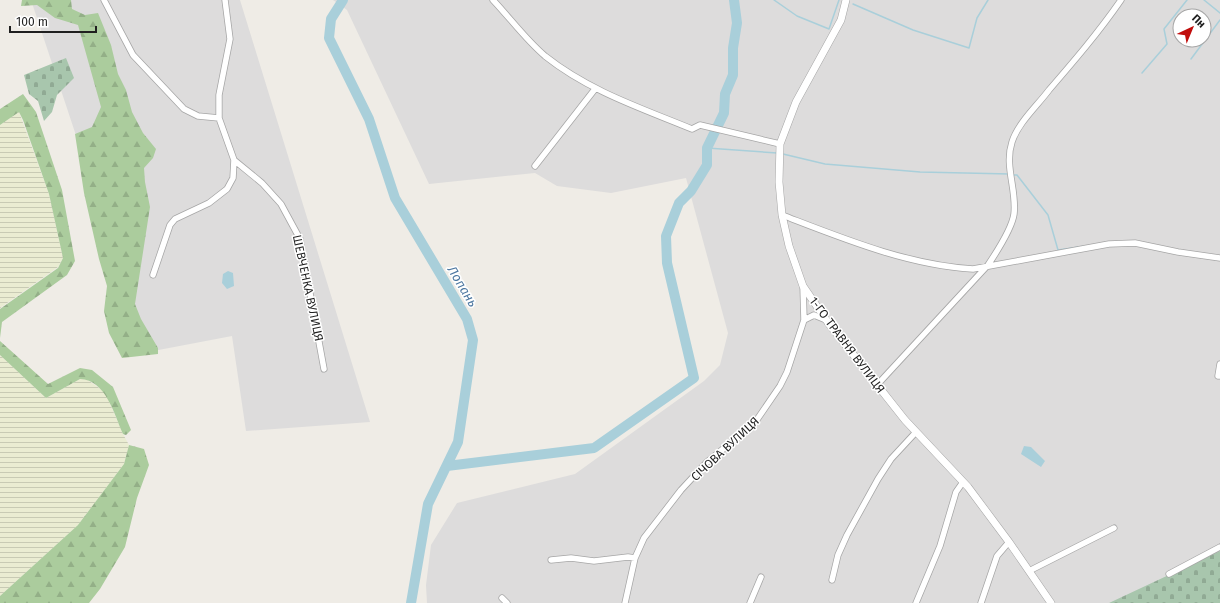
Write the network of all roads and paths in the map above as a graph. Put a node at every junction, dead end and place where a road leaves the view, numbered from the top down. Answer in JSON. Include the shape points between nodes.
{"nodes":[{"id":1,"x":104,"y":0,"type":"edge"},
{"id":2,"x":225,"y":0,"type":"edge"},
{"id":3,"x":493,"y":0,"type":"edge"},
{"id":4,"x":846,"y":0,"type":"edge"},
{"id":5,"x":1121,"y":0,"type":"edge"},
{"id":6,"x":595,"y":89,"type":"junction"},
{"id":7,"x":219,"y":118,"type":"junction"},
{"id":8,"x":780,"y":144,"type":"junction"},
{"id":9,"x":234,"y":160,"type":"junction"},
{"id":10,"x":535,"y":166,"type":"dead end"},
{"id":11,"x":782,"y":215,"type":"junction"},
{"id":12,"x":1220,"y":258,"type":"edge"},
{"id":13,"x":988,"y":266,"type":"junction"},
{"id":14,"x":153,"y":275,"type":"dead end"},
{"id":15,"x":803,"y":286,"type":"junction"},
{"id":16,"x":804,"y":320,"type":"junction"},
{"id":17,"x":826,"y":321,"type":"junction"},
{"id":18,"x":1220,"y":364,"type":"edge"},
{"id":19,"x":324,"y":369,"type":"dead end"},
{"id":20,"x":1220,"y":376,"type":"edge"},
{"id":21,"x":877,"y":385,"type":"junction"},
{"id":22,"x":916,"y":432,"type":"junction"},
{"id":23,"x":963,"y":482,"type":"junction"},
{"id":24,"x":1114,"y":528,"type":"dead end"},
{"id":25,"x":1009,"y":542,"type":"junction"},
{"id":26,"x":1220,"y":547,"type":"edge"},
{"id":27,"x":635,"y":558,"type":"junction"},
{"id":28,"x":551,"y":560,"type":"dead end"},
{"id":29,"x":1029,"y":571,"type":"junction"},
{"id":30,"x":1169,"y":574,"type":"dead end"},
{"id":31,"x":761,"y":577,"type":"dead end"},
{"id":32,"x":832,"y":580,"type":"dead end"},
{"id":33,"x":502,"y":598,"type":"dead end"},
{"id":34,"x":507,"y":603,"type":"edge"},
{"id":35,"x":625,"y":603,"type":"edge"},
{"id":36,"x":750,"y":603,"type":"edge"},
{"id":37,"x":916,"y":603,"type":"edge"},
{"id":38,"x":981,"y":603,"type":"edge"},
{"id":39,"x":1051,"y":603,"type":"edge"}],
"edges":[{"from":1,"to":7,"type":"street","via":[[133,55],[184,109],[198,116]]},
{"from":2,"to":7,"type":"street","via":[[230,39],[219,94]]},
{"from":3,"to":6,"type":"street","via":[[544,55]]},
{"from":4,"to":8,"type":"street","name":"1-ГО ТРАВНЯ ВУЛИЦЯ","via":[[841,20],[796,102]]},
{"from":5,"to":13,"type":"street","via":[[1023,122],[1012,142],[1009,167],[1014,195],[1014,216]]},
{"from":6,"to":8,"type":"street","via":[[692,129],[700,125]]},
{"from":6,"to":10,"type":"street"},
{"from":7,"to":9,"type":"street"},
{"from":8,"to":11,"type":"street","name":"1-ГО ТРАВНЯ ВУЛИЦЯ","via":[[778,182]]},
{"from":9,"to":14,"type":"street","via":[[233,178],[227,189],[208,203],[175,219],[170,225]]},
{"from":9,"to":19,"type":"street","name":"ШЕВЧЕНКА ВУЛИЦЯ","via":[[262,183],[281,204],[300,239]]},
{"from":11,"to":13,"type":"street","via":[[904,257],[956,268],[973,269]]},
{"from":11,"to":15,"type":"street","name":"1-ГО ТРАВНЯ ВУЛИЦЯ","via":[[789,246]]},
{"from":12,"to":13,"type":"street","via":[[1135,244],[1110,244]]},
{"from":13,"to":21,"type":"street"},
{"from":15,"to":16,"type":"street","name":"СІЧОВА ВУЛИЦЯ"},
{"from":15,"to":17,"type":"street","name":"1-ГО ТРАВНЯ ВУЛИЦЯ"},
{"from":16,"to":17,"type":"street","via":[[814,315]]},
{"from":16,"to":27,"type":"street","name":"СІЧОВА ВУЛИЦЯ","via":[[787,372],[764,411],[754,424],[707,462],[681,490],[644,538]]},
{"from":17,"to":21,"type":"street","name":"1-ГО ТРАВНЯ ВУЛИЦЯ"},
{"from":18,"to":20,"type":"street"},
{"from":21,"to":22,"type":"street","name":"1-ГО ТРАВНЯ ВУЛИЦЯ"},
{"from":22,"to":23,"type":"street","name":"1-ГО ТРАВНЯ ВУЛИЦЯ"},
{"from":22,"to":32,"type":"street","via":[[891,458],[878,479],[847,535],[838,555]]},
{"from":23,"to":25,"type":"street","name":"1-ГО ТРАВНЯ ВУЛИЦЯ"},
{"from":23,"to":37,"type":"street","via":[[956,492],[940,546]]},
{"from":24,"to":29,"type":"street"},
{"from":25,"to":29,"type":"street","name":"1-ГО ТРАВНЯ ВУЛИЦЯ"},
{"from":25,"to":38,"type":"street","via":[[997,556]]},
{"from":26,"to":30,"type":"street"},
{"from":27,"to":28,"type":"street","via":[[594,561],[572,558]]},
{"from":27,"to":35,"type":"street","name":"СІЧОВА ВУЛИЦЯ"},
{"from":29,"to":39,"type":"street","name":"1-ГО ТРАВНЯ ВУЛИЦЯ"},
{"from":31,"to":36,"type":"street"},
{"from":33,"to":34,"type":"street"}]}
